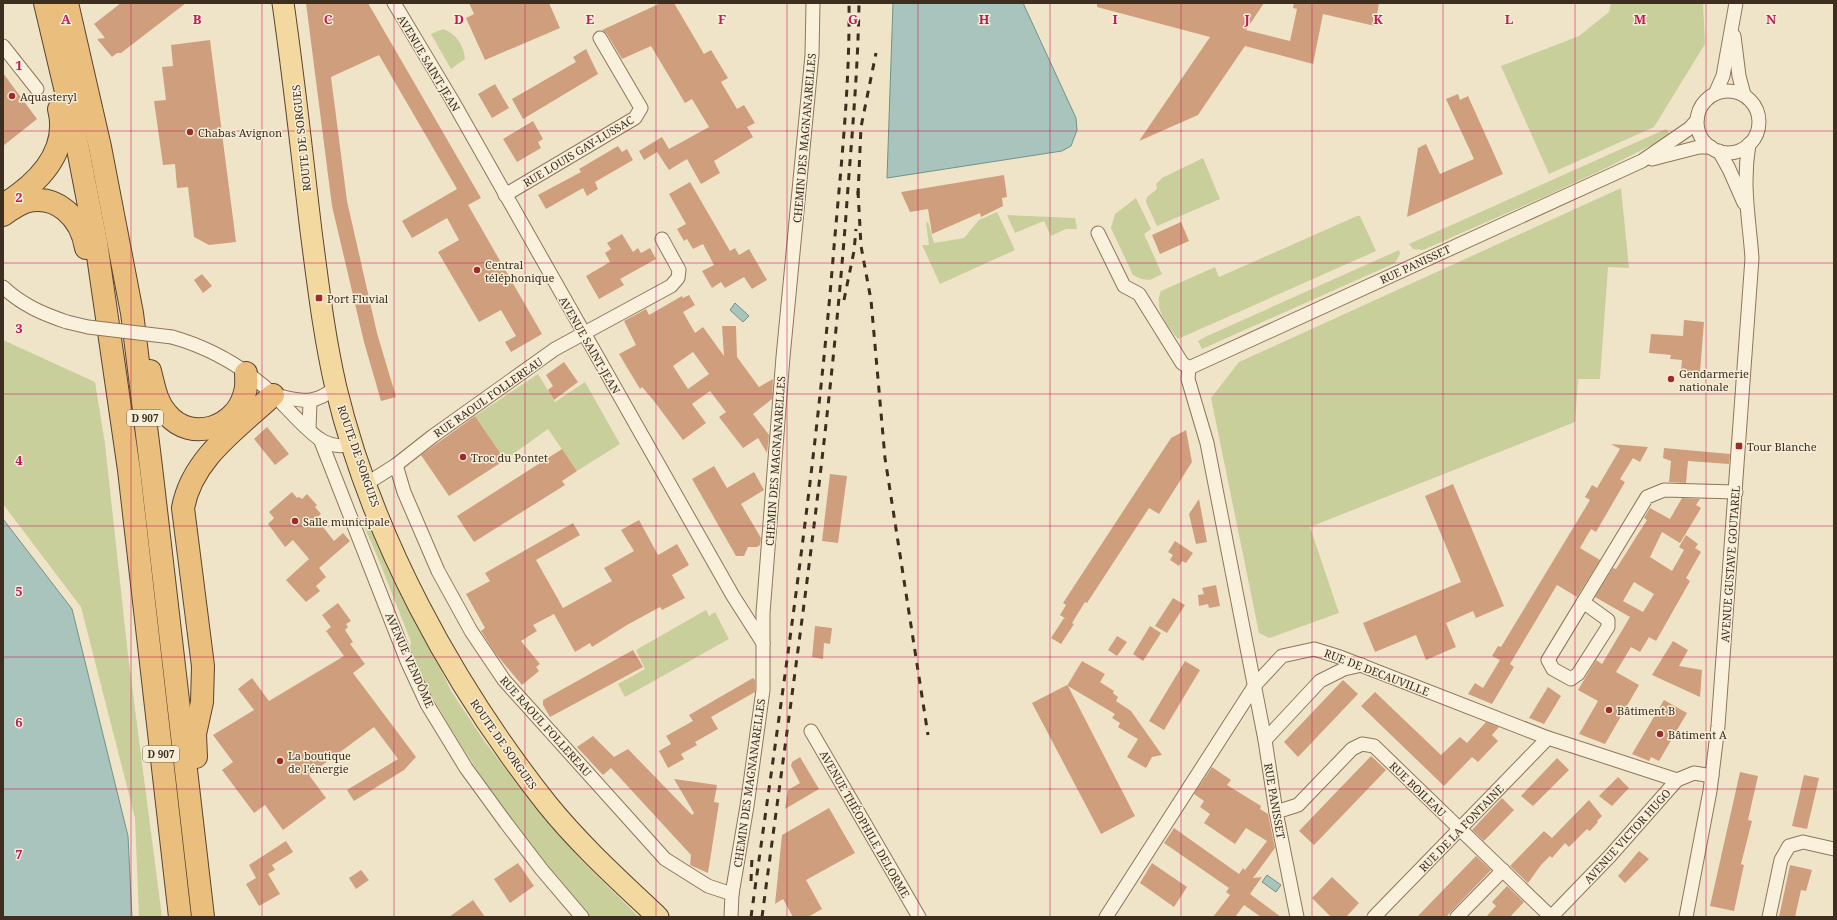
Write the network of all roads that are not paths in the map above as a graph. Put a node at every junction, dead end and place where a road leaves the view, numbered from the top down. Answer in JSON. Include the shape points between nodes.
{"nodes":[{"id":1,"x":34,"y":3,"type":"edge"},
{"id":2,"x":45,"y":3,"type":"edge"},
{"id":3,"x":67,"y":3,"type":"edge"},
{"id":4,"x":284,"y":3,"type":"edge"},
{"id":5,"x":394,"y":3,"type":"edge"},
{"id":6,"x":813,"y":3,"type":"edge"},
{"id":7,"x":1736,"y":3,"type":"edge"},
{"id":8,"x":1733,"y":28,"type":"junction"},
{"id":9,"x":600,"y":38,"type":"dead end"},
{"id":10,"x":3,"y":46,"type":"edge"},
{"id":11,"x":37,"y":89,"type":"dead end"},
{"id":12,"x":1715,"y":94,"type":"junction"},
{"id":13,"x":1744,"y":95,"type":"junction"},
{"id":14,"x":1698,"y":120,"type":"junction"},
{"id":15,"x":1749,"y":144,"type":"junction"},
{"id":16,"x":1715,"y":149,"type":"junction"},
{"id":17,"x":1642,"y":161,"type":"junction"},
{"id":18,"x":505,"y":195,"type":"junction"},
{"id":19,"x":3,"y":205,"type":"edge"},
{"id":20,"x":1746,"y":209,"type":"junction"},
{"id":21,"x":3,"y":215,"type":"edge"},
{"id":22,"x":1098,"y":234,"type":"dead end"},
{"id":23,"x":662,"y":239,"type":"dead end"},
{"id":24,"x":3,"y":287,"type":"edge"},
{"id":25,"x":132,"y":313,"type":"junction"},
{"id":26,"x":583,"y":334,"type":"junction"},
{"id":27,"x":1189,"y":368,"type":"junction"},
{"id":28,"x":246,"y":373,"type":"junction"},
{"id":29,"x":336,"y":387,"type":"junction"},
{"id":30,"x":273,"y":395,"type":"junction"},
{"id":31,"x":310,"y":402,"type":"junction"},
{"id":32,"x":309,"y":429,"type":"junction"},
{"id":33,"x":320,"y":439,"type":"junction"},
{"id":34,"x":353,"y":443,"type":"junction"},
{"id":35,"x":396,"y":465,"type":"junction"},
{"id":36,"x":129,"y":470,"type":"junction"},
{"id":37,"x":366,"y":484,"type":"junction"},
{"id":38,"x":1736,"y":492,"type":"junction"},
{"id":39,"x":1583,"y":602,"type":"junction"},
{"id":40,"x":763,"y":644,"type":"junction"},
{"id":41,"x":1362,"y":665,"type":"junction"},
{"id":42,"x":1255,"y":685,"type":"junction"},
{"id":43,"x":811,"y":731,"type":"dead end"},
{"id":44,"x":1548,"y":738,"type":"junction"},
{"id":45,"x":1265,"y":740,"type":"junction"},
{"id":46,"x":1712,"y":776,"type":"junction"},
{"id":47,"x":1678,"y":780,"type":"junction"},
{"id":48,"x":1276,"y":812,"type":"junction"},
{"id":49,"x":1460,"y":829,"type":"junction"},
{"id":50,"x":194,"y":838,"type":"junction"},
{"id":51,"x":1834,"y":849,"type":"edge"},
{"id":52,"x":1503,"y":870,"type":"junction"},
{"id":53,"x":732,"y":894,"type":"junction"},
{"id":54,"x":180,"y":917,"type":"edge"},
{"id":55,"x":203,"y":917,"type":"edge"},
{"id":56,"x":581,"y":917,"type":"edge"},
{"id":57,"x":658,"y":917,"type":"edge"},
{"id":58,"x":731,"y":917,"type":"edge"},
{"id":59,"x":919,"y":917,"type":"edge"},
{"id":60,"x":1106,"y":917,"type":"edge"},
{"id":61,"x":1296,"y":917,"type":"edge"},
{"id":62,"x":1374,"y":917,"type":"edge"},
{"id":63,"x":1457,"y":917,"type":"edge"},
{"id":64,"x":1551,"y":917,"type":"edge"},
{"id":65,"x":1686,"y":917,"type":"edge"},
{"id":66,"x":1769,"y":917,"type":"edge"}],
"edges":[{"from":1,"to":19,"type":"highway","via":[[60,113],[60,139],[55,156],[46,171],[27,189]]},
{"from":2,"to":36,"type":"highway","number":"D 907","via":[[71,113],[96,242]]},
{"from":3,"to":25,"type":"highway","number":"D 907","via":[[100,147]]},
{"from":4,"to":29,"type":"main road","name":"ROUTE DE SORGUES","via":[[319,298]]},
{"from":5,"to":18,"type":"street","name":"AVENUE SAINT-JEAN"},
{"from":6,"to":40,"type":"street","name":"CHEMIN DES MAGNANARELLES","via":[[812,55],[783,357],[763,612]]},
{"from":7,"to":8,"type":"street"},
{"from":8,"to":12,"type":"street","via":[[1723,76]]},
{"from":8,"to":13,"type":"street","via":[[1738,76]]},
{"from":9,"to":18,"type":"street","name":"RUE LOUIS GAY-LUSSAC","via":[[641,108],[635,118]]},
{"from":10,"to":11,"type":"street"},
{"from":12,"to":13,"type":"street","via":[[1729,91]]},
{"from":12,"to":14,"type":"street","via":[[1703,105]]},
{"from":13,"to":15,"type":"street","via":[[1756,108],[1759,118],[1759,128]]},
{"from":14,"to":16,"type":"street","via":[[1703,140]]},
{"from":14,"to":17,"type":"street"},
{"from":15,"to":16,"type":"street","via":[[1735,152]]},
{"from":15,"to":20,"type":"street","name":"AVENUE GUSTAVE GOUTAREL","via":[[1746,165]]},
{"from":16,"to":17,"type":"street","via":[[1699,147]]},
{"from":16,"to":20,"type":"street","name":"AVENUE GUSTAVE GOUTAREL","via":[[1729,169]]},
{"from":17,"to":27,"type":"street","name":"RUE PANISSET"},
{"from":18,"to":26,"type":"street","name":"AVENUE SAINT-JEAN"},
{"from":20,"to":38,"type":"street","name":"AVENUE GUSTAVE GOUTAREL","via":[[1752,258]]},
{"from":21,"to":36,"type":"highway","via":[[25,202],[53,202],[70,213],[79,226],[85,242]]},
{"from":22,"to":27,"type":"street","via":[[1124,286],[1139,294],[1182,363]]},
{"from":23,"to":26,"type":"street","name":"RUE RAOUL FOLLEREAU","via":[[679,270],[678,278],[671,286]]},
{"from":24,"to":28,"type":"street","bridge":true,"via":[[15,298],[40,313],[88,327],[172,337],[194,343],[217,353]]},
{"from":25,"to":28,"type":"highway","via":[[159,402],[166,414],[185,428],[210,428],[222,425],[230,418],[245,392]]},
{"from":25,"to":50,"type":"highway","number":"D 907"},
{"from":26,"to":35,"type":"street","name":"RUE RAOUL FOLLEREAU","via":[[555,349]]},
{"from":26,"to":40,"type":"street","name":"AVENUE SAINT-JEAN","via":[[659,463],[659,468],[740,609]]},
{"from":27,"to":42,"type":"street","name":"RUE PANISSET","via":[[1188,379],[1207,443]]},
{"from":28,"to":30,"type":"street"},
{"from":29,"to":31,"type":"street","via":[[326,396]]},
{"from":29,"to":34,"type":"main road","name":"ROUTE DE SORGUES"},
{"from":30,"to":31,"type":"street"},
{"from":30,"to":32,"type":"street"},
{"from":30,"to":50,"type":"highway","via":[[202,463],[185,496],[183,508],[203,666],[202,702],[195,734],[197,800]]},
{"from":31,"to":32,"type":"street"},
{"from":32,"to":33,"type":"street"},
{"from":33,"to":34,"type":"street","via":[[333,445],[344,446]]},
{"from":33,"to":56,"type":"street","name":"AVENUE VENDÔME","via":[[407,660],[427,704],[466,768],[542,870]]},
{"from":34,"to":37,"type":"main road","name":"ROUTE DE SORGUES"},
{"from":35,"to":37,"type":"street","name":"RUE RAOUL FOLLEREAU"},
{"from":35,"to":53,"type":"street","name":"RUE RAOUL FOLLEREAU","via":[[404,492],[438,571],[471,630],[504,680],[665,858],[708,886]]},
{"from":36,"to":54,"type":"highway","number":"D 907"},
{"from":37,"to":57,"type":"main road","name":"ROUTE DE SORGUES","via":[[407,584],[477,705],[549,806],[611,873]]},
{"from":38,"to":39,"type":"street","via":[[1664,490],[1647,497]]},
{"from":38,"to":46,"type":"street","name":"AVENUE GUSTAVE GOUTAREL","via":[[1719,718]]},
{"from":39,"to":39,"type":"street","via":[[1548,660],[1553,669],[1571,679],[1578,674],[1608,628],[1608,620]]},
{"from":40,"to":53,"type":"street","name":"CHEMIN DES MAGNANARELLES","via":[[763,690]]},
{"from":41,"to":42,"type":"street","name":"RUE DE DECAUVILLE","via":[[1314,649],[1282,656]]},
{"from":41,"to":44,"type":"street","name":"RUE DE DECAUVILLE"},
{"from":41,"to":45,"type":"street","via":[[1344,668],[1320,681]]},
{"from":42,"to":45,"type":"street","name":"RUE PANISSET"},
{"from":42,"to":60,"type":"street","name":"RUE DE DECAUVILLE"},
{"from":43,"to":59,"type":"street","name":"AVENUE THÉOPHILE DELORME"},
{"from":44,"to":47,"type":"street","name":"RUE DE DECAUVILLE"},
{"from":44,"to":49,"type":"street","name":"RUE DE LA FONTAINE"},
{"from":45,"to":48,"type":"street","name":"RUE PANISSET"},
{"from":46,"to":47,"type":"street","name":"AVENUE VICTOR HUGO","via":[[1694,773]]},
{"from":46,"to":65,"type":"street","name":"AVENUE GUSTAVE GOUTAREL"},
{"from":47,"to":64,"type":"street","name":"AVENUE VICTOR HUGO"},
{"from":48,"to":49,"type":"street","name":"RUE BOILEAU","via":[[1298,805],[1352,749],[1362,744],[1374,746]]},
{"from":48,"to":61,"type":"street","name":"RUE PANISSET"},
{"from":49,"to":52,"type":"street","name":"RUE BOILEAU"},
{"from":49,"to":62,"type":"street","name":"RUE DE LA FONTAINE"},
{"from":50,"to":55,"type":"highway","number":"D 907"},
{"from":51,"to":66,"type":"street","via":[[1803,842],[1789,846],[1781,860]]},
{"from":52,"to":63,"type":"street"},
{"from":52,"to":64,"type":"street","name":"RUE BOILEAU"},
{"from":53,"to":58,"type":"street","name":"CHEMIN DES MAGNANARELLES"}]}
